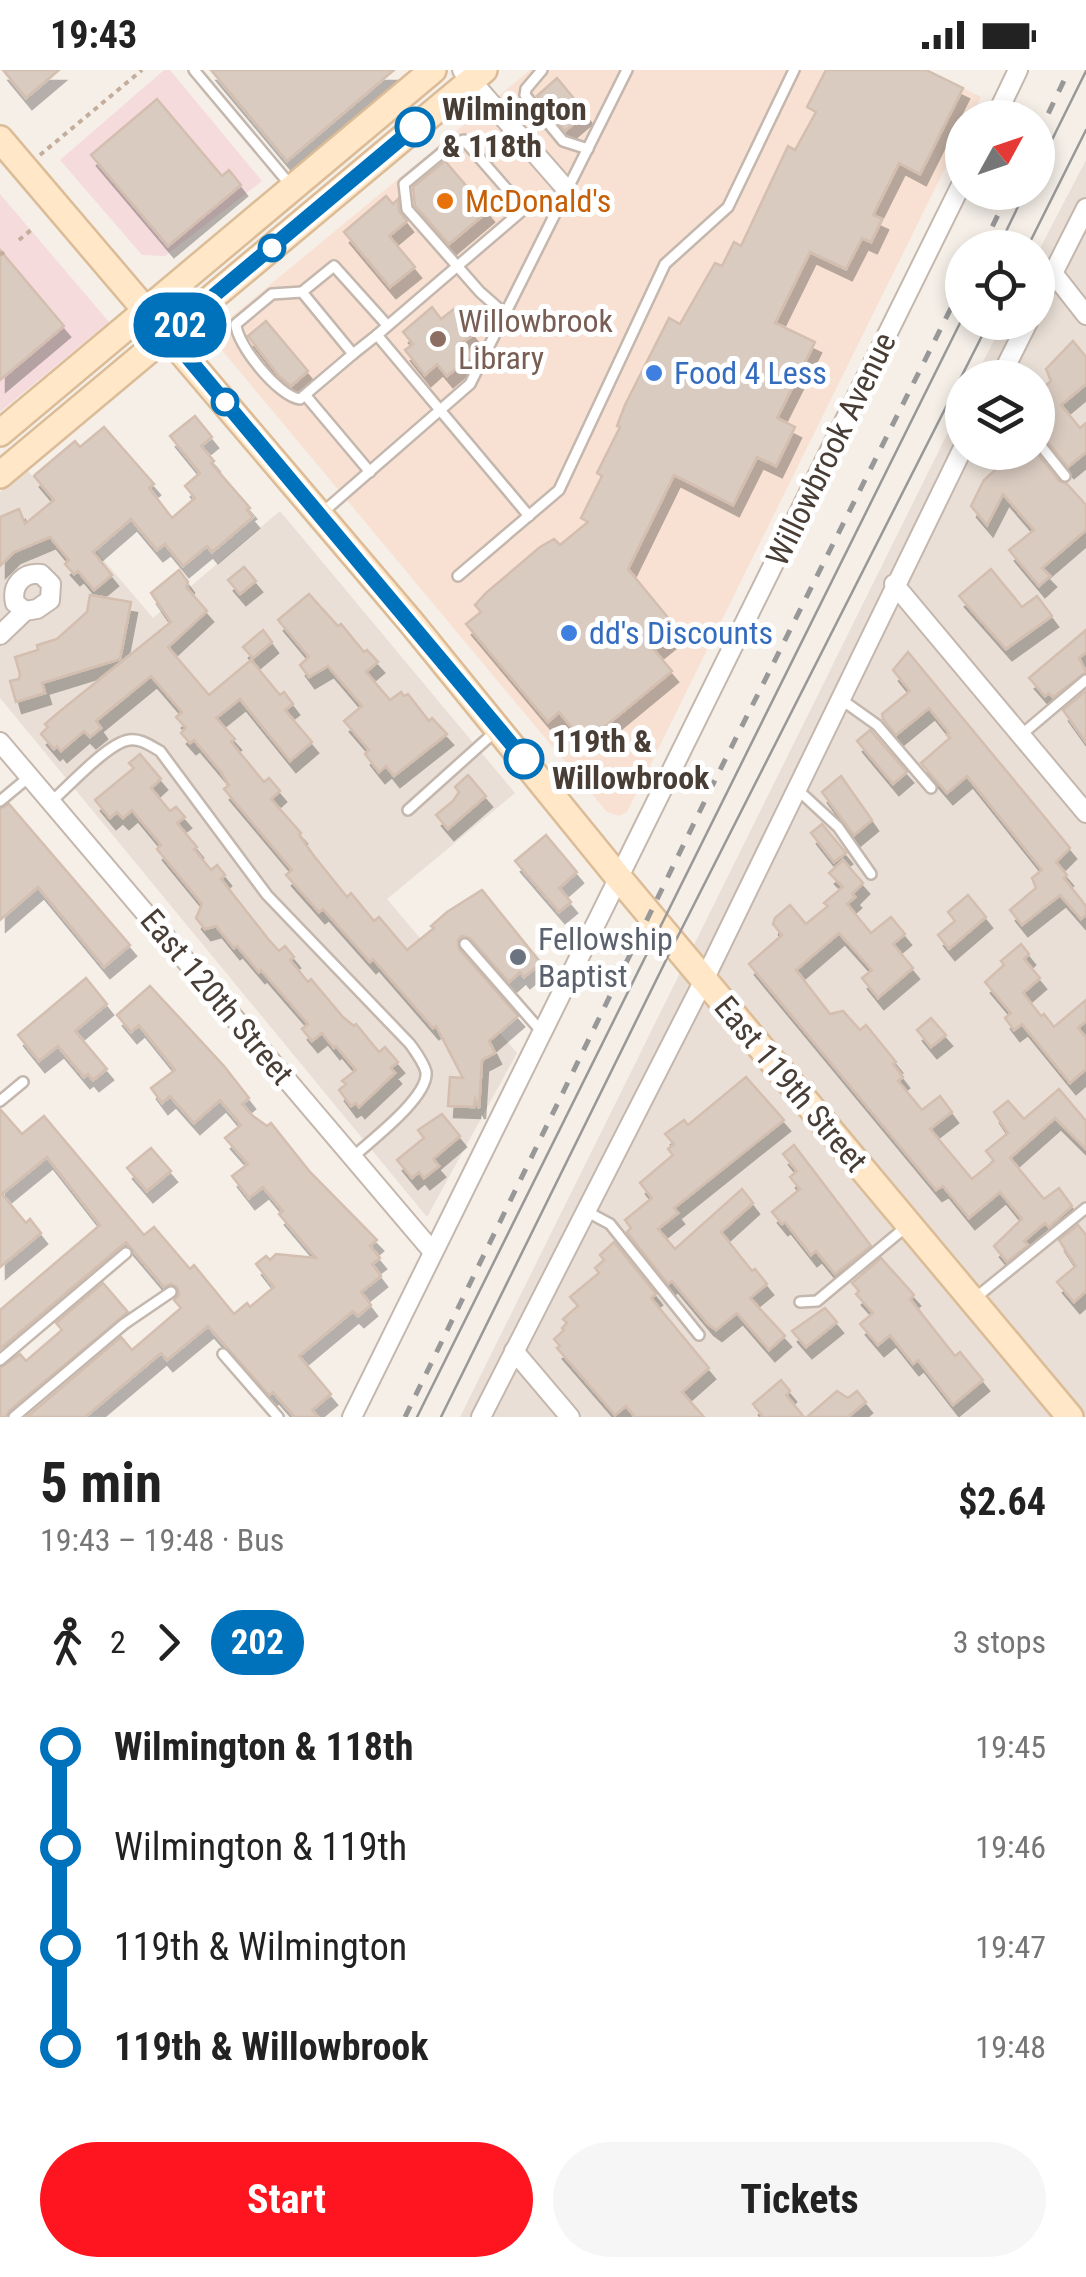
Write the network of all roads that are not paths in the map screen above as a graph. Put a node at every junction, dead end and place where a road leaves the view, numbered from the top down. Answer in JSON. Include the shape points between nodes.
{"nodes":[{"id":1,"x":194,"y":70,"type":"edge"},
{"id":2,"x":433,"y":70,"type":"edge"},
{"id":3,"x":542,"y":70,"type":"edge"},
{"id":4,"x":1018,"y":70,"type":"edge"},
{"id":5,"x":791,"y":71,"type":"edge"},
{"id":6,"x":624,"y":72,"type":"edge"},
{"id":7,"x":473,"y":74,"type":"edge"},
{"id":8,"x":1004,"y":100,"type":"edge"},
{"id":9,"x":0,"y":139,"type":"edge"},
{"id":10,"x":588,"y":149,"type":"junction"},
{"id":11,"x":293,"y":187,"type":"junction"},
{"id":12,"x":563,"y":196,"type":"junction"},
{"id":13,"x":1086,"y":208,"type":"edge"},
{"id":14,"x":524,"y":209,"type":"junction"},
{"id":15,"x":949,"y":210,"type":"edge"},
{"id":16,"x":456,"y":266,"type":"junction"},
{"id":17,"x":1055,"y":269,"type":"edge"},
{"id":18,"x":1055,"y":276,"type":"edge"},
{"id":19,"x":302,"y":292,"type":"junction"},
{"id":20,"x":148,"y":311,"type":"junction"},
{"id":21,"x":505,"y":314,"type":"junction"},
{"id":22,"x":1086,"y":315,"type":"edge"},
{"id":23,"x":387,"y":325,"type":"junction"},
{"id":24,"x":168,"y":334,"type":"junction"},
{"id":25,"x":376,"y":335,"type":"junction"},
{"id":26,"x":353,"y":354,"type":"junction"},
{"id":27,"x":306,"y":396,"type":"junction"},
{"id":28,"x":440,"y":411,"type":"junction"},
{"id":29,"x":0,"y":433,"type":"edge"},
{"id":30,"x":1055,"y":463,"type":"edge"},
{"id":31,"x":952,"y":470,"type":"edge"},
{"id":32,"x":370,"y":472,"type":"junction"},
{"id":33,"x":0,"y":475,"type":"edge"},
{"id":34,"x":1065,"y":476,"type":"dead end"},
{"id":35,"x":320,"y":515,"type":"junction"},
{"id":36,"x":529,"y":516,"type":"junction"},
{"id":37,"x":458,"y":576,"type":"dead end"},
{"id":38,"x":894,"y":584,"type":"junction"},
{"id":39,"x":25,"y":611,"type":"dead end"},
{"id":40,"x":0,"y":635,"type":"edge"},
{"id":41,"x":1086,"y":680,"type":"edge"},
{"id":42,"x":840,"y":698,"type":"junction"},
{"id":43,"x":499,"y":728,"type":"junction"},
{"id":44,"x":1021,"y":736,"type":"junction"},
{"id":45,"x":0,"y":742,"type":"edge"},
{"id":46,"x":29,"y":777,"type":"junction"},
{"id":47,"x":796,"y":788,"type":"junction"},
{"id":48,"x":931,"y":788,"type":"dead end"},
{"id":49,"x":0,"y":801,"type":"edge"},
{"id":50,"x":51,"y":802,"type":"junction"},
{"id":51,"x":408,"y":810,"type":"dead end"},
{"id":52,"x":1086,"y":812,"type":"edge"},
{"id":53,"x":871,"y":874,"type":"dead end"},
{"id":54,"x":619,"y":878,"type":"junction"},
{"id":55,"x":465,"y":944,"type":"dead end"},
{"id":56,"x":704,"y":980,"type":"junction"},
{"id":57,"x":543,"y":1033,"type":"junction"},
{"id":58,"x":22,"y":1082,"type":"dead end"},
{"id":59,"x":0,"y":1101,"type":"edge"},
{"id":60,"x":353,"y":1157,"type":"junction"},
{"id":61,"x":1086,"y":1208,"type":"edge"},
{"id":62,"x":584,"y":1210,"type":"junction"},
{"id":63,"x":908,"y":1224,"type":"junction"},
{"id":64,"x":433,"y":1252,"type":"junction"},
{"id":65,"x":126,"y":1253,"type":"dead end"},
{"id":66,"x":170,"y":1292,"type":"dead end"},
{"id":67,"x":972,"y":1300,"type":"junction"},
{"id":68,"x":800,"y":1302,"type":"dead end"},
{"id":69,"x":698,"y":1335,"type":"dead end"},
{"id":70,"x":514,"y":1351,"type":"junction"},
{"id":71,"x":223,"y":1354,"type":"dead end"},
{"id":72,"x":0,"y":1360,"type":"edge"},
{"id":73,"x":14,"y":1417,"type":"edge"},
{"id":74,"x":278,"y":1417,"type":"edge"},
{"id":75,"x":352,"y":1417,"type":"edge"},
{"id":76,"x":481,"y":1417,"type":"edge"},
{"id":77,"x":570,"y":1417,"type":"edge"},
{"id":78,"x":1070,"y":1417,"type":"edge"}],
"edges":[{"from":1,"to":11,"type":"lane"},
{"from":2,"to":11,"type":"street"},
{"from":3,"to":10,"type":"lane","via":[[525,95],[563,142]]},
{"from":4,"to":8,"type":"street"},
{"from":5,"to":36,"type":"lane","via":[[728,207],[665,264],[559,490]]},
{"from":6,"to":10,"type":"lane"},
{"from":7,"to":12,"type":"street"},
{"from":7,"to":24,"type":"street"},
{"from":9,"to":20,"type":"street"},
{"from":10,"to":12,"type":"lane"},
{"from":11,"to":20,"type":"street"},
{"from":12,"to":14,"type":"lane"},
{"from":12,"to":21,"type":"lane"},
{"from":13,"to":17,"type":"street"},
{"from":14,"to":16,"type":"lane"},
{"from":14,"to":16,"type":"lane","via":[[464,140],[419,170],[404,184],[407,209]]},
{"from":15,"to":54,"type":"street","name":"Willowbrook Avenue"},
{"from":16,"to":21,"type":"lane"},
{"from":16,"to":23,"type":"lane"},
{"from":18,"to":22,"type":"street"},
{"from":19,"to":23,"type":"lane","via":[[334,266]]},
{"from":19,"to":26,"type":"lane"},
{"from":19,"to":27,"type":"lane","via":[[272,294],[235,330],[284,394]]},
{"from":20,"to":24,"type":"street"},
{"from":20,"to":29,"type":"street"},
{"from":21,"to":28,"type":"lane","via":[[470,384]]},
{"from":23,"to":25,"type":"lane"},
{"from":24,"to":33,"type":"street"},
{"from":24,"to":35,"type":"street","name":"East 119th Street"},
{"from":25,"to":26,"type":"lane"},
{"from":25,"to":28,"type":"lane"},
{"from":26,"to":27,"type":"lane"},
{"from":27,"to":32,"type":"lane"},
{"from":28,"to":32,"type":"lane"},
{"from":28,"to":36,"type":"lane"},
{"from":30,"to":34,"type":"lane"},
{"from":31,"to":38,"type":"street"},
{"from":32,"to":35,"type":"lane"},
{"from":35,"to":43,"type":"street","name":"East 119th Street"},
{"from":36,"to":37,"type":"lane"},
{"from":38,"to":42,"type":"street"},
{"from":38,"to":44,"type":"street"},
{"from":39,"to":40,"type":"street"},
{"from":41,"to":44,"type":"lane"},
{"from":42,"to":47,"type":"street"},
{"from":42,"to":48,"type":"lane","via":[[877,724]]},
{"from":43,"to":51,"type":"lane"},
{"from":43,"to":54,"type":"street","name":"East 119th Street"},
{"from":44,"to":52,"type":"street"},
{"from":45,"to":46,"type":"street","name":"East 120th Street"},
{"from":46,"to":49,"type":"lane"},
{"from":46,"to":50,"type":"street","name":"East 120th Street"},
{"from":47,"to":53,"type":"lane","via":[[838,827]]},
{"from":47,"to":56,"type":"street"},
{"from":50,"to":60,"type":"street","name":"East 120th Street"},
{"from":50,"to":60,"type":"lane","via":[[128,740],[160,752],[267,895],[410,1044],[426,1072],[423,1088]]},
{"from":54,"to":56,"type":"street","name":"East 119th Street"},
{"from":54,"to":57,"type":"street","name":"Willowbrook Avenue"},
{"from":55,"to":57,"type":"lane"},
{"from":56,"to":62,"type":"street"},
{"from":56,"to":63,"type":"street","name":"East 119th Street"},
{"from":57,"to":64,"type":"street","name":"Willowbrook Avenue"},
{"from":58,"to":59,"type":"lane"},
{"from":60,"to":64,"type":"street","name":"East 120th Street"},
{"from":61,"to":67,"type":"lane"},
{"from":62,"to":69,"type":"lane","via":[[610,1224]]},
{"from":62,"to":70,"type":"street"},
{"from":63,"to":67,"type":"street","name":"East 119th Street"},
{"from":63,"to":68,"type":"lane","via":[[818,1301]]},
{"from":64,"to":75,"type":"street","name":"Willowbrook Avenue"},
{"from":65,"to":72,"type":"lane"},
{"from":66,"to":73,"type":"lane"},
{"from":67,"to":78,"type":"street","name":"East 119th Street"},
{"from":70,"to":76,"type":"street"},
{"from":70,"to":77,"type":"street"},
{"from":71,"to":74,"type":"lane"}]}
